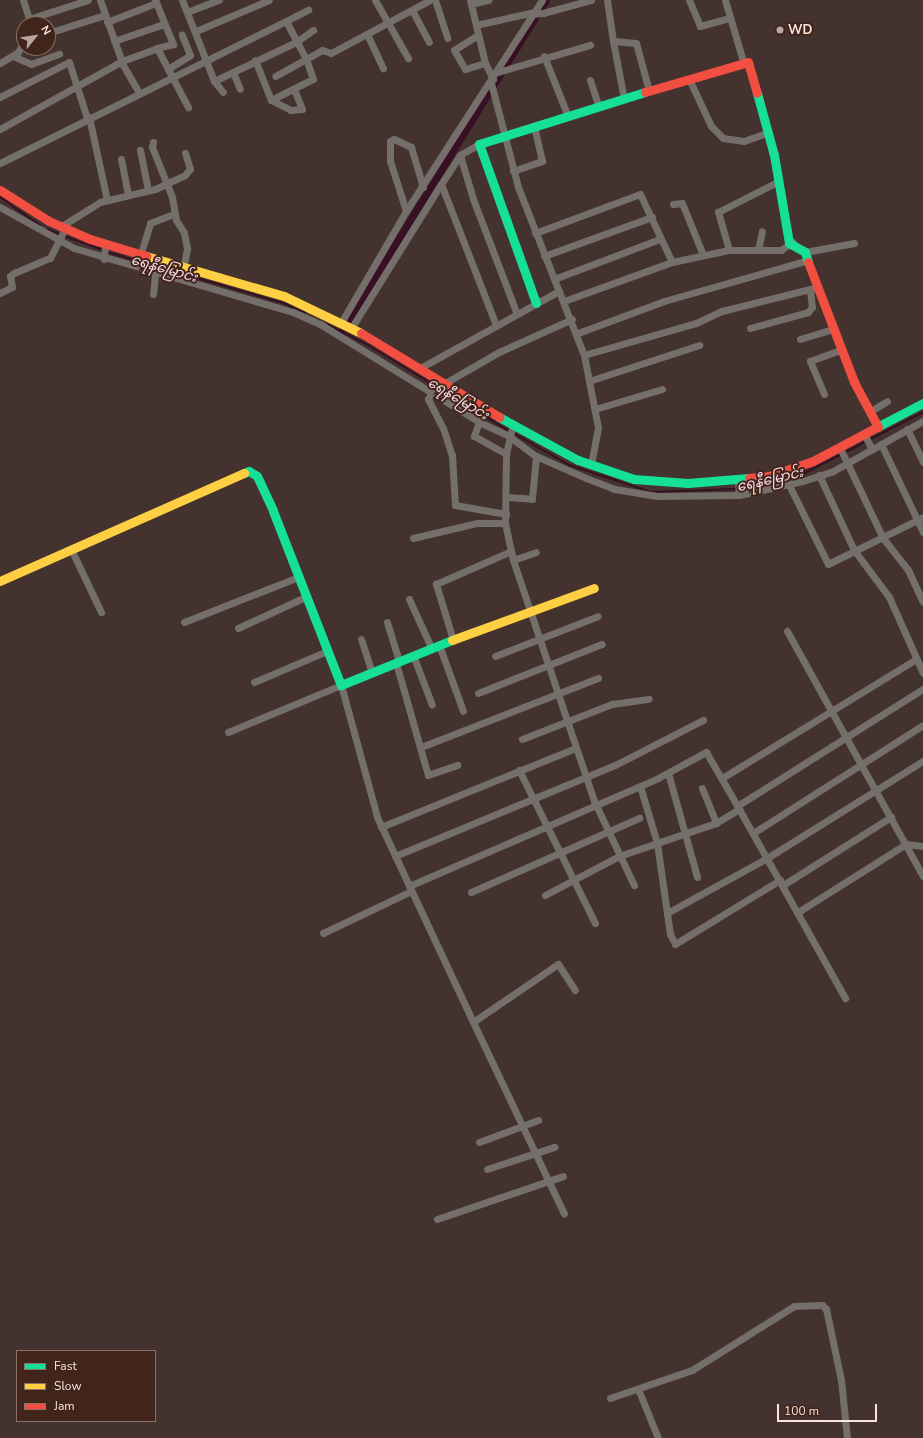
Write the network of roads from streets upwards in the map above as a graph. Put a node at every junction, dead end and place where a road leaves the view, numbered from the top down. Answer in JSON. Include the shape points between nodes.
{"nodes":[{"id":1,"x":23,"y":0,"type":"edge"},
{"id":2,"x":88,"y":0,"type":"edge"},
{"id":3,"x":100,"y":0,"type":"edge"},
{"id":4,"x":182,"y":0,"type":"edge"},
{"id":5,"x":219,"y":0,"type":"edge"},
{"id":6,"x":269,"y":0,"type":"edge"},
{"id":7,"x":375,"y":0,"type":"edge"},
{"id":8,"x":430,"y":0,"type":"edge"},
{"id":9,"x":435,"y":0,"type":"edge"},
{"id":10,"x":489,"y":0,"type":"edge"},
{"id":11,"x":542,"y":0,"type":"edge"},
{"id":12,"x":591,"y":0,"type":"edge"},
{"id":13,"x":607,"y":0,"type":"edge"},
{"id":14,"x":689,"y":0,"type":"edge"},
{"id":15,"x":725,"y":0,"type":"edge"},
{"id":16,"x":155,"y":1,"type":"edge"},
{"id":17,"x":470,"y":2,"type":"edge"},
{"id":18,"x":308,"y":10,"type":"dead end"},
{"id":19,"x":412,"y":10,"type":"junction"},
{"id":20,"x":187,"y":12,"type":"junction"},
{"id":21,"x":533,"y":13,"type":"junction"},
{"id":22,"x":106,"y":18,"type":"junction"},
{"id":23,"x":730,"y":18,"type":"junction"},
{"id":24,"x":286,"y":21,"type":"junction"},
{"id":25,"x":388,"y":23,"type":"junction"},
{"id":26,"x":164,"y":24,"type":"junction"},
{"id":27,"x":476,"y":25,"type":"junction"},
{"id":28,"x":196,"y":30,"type":"junction"},
{"id":29,"x":313,"y":30,"type":"dead end"},
{"id":30,"x":56,"y":31,"type":"edge"},
{"id":31,"x":367,"y":34,"type":"junction"},
{"id":32,"x":182,"y":35,"type":"dead end"},
{"id":33,"x":478,"y":35,"type":"junction"},
{"id":34,"x":447,"y":38,"type":"dead end"},
{"id":35,"x":114,"y":41,"type":"junction"},
{"id":36,"x":612,"y":41,"type":"junction"},
{"id":37,"x":296,"y":42,"type":"junction"},
{"id":38,"x":429,"y":42,"type":"dead end"},
{"id":39,"x":590,"y":45,"type":"dead end"},
{"id":40,"x":157,"y":48,"type":"junction"},
{"id":41,"x":16,"y":52,"type":"edge"},
{"id":42,"x":59,"y":54,"type":"dead end"},
{"id":43,"x":13,"y":56,"type":"junction"},
{"id":44,"x":544,"y":56,"type":"junction"},
{"id":45,"x":408,"y":58,"type":"dead end"},
{"id":46,"x":306,"y":59,"type":"junction"},
{"id":47,"x":255,"y":60,"type":"junction"},
{"id":48,"x":206,"y":61,"type":"junction"},
{"id":49,"x":745,"y":61,"type":"junction"},
{"id":50,"x":122,"y":62,"type":"junction"},
{"id":51,"x":0,"y":63,"type":"edge"},
{"id":52,"x":485,"y":63,"type":"junction"},
{"id":53,"x":168,"y":69,"type":"junction"},
{"id":54,"x":383,"y":69,"type":"dead end"},
{"id":55,"x":233,"y":72,"type":"junction"},
{"id":56,"x":500,"y":72,"type":"junction"},
{"id":57,"x":275,"y":76,"type":"dead end"},
{"id":58,"x":172,"y":77,"type":"junction"},
{"id":59,"x":689,"y":79,"type":"junction"},
{"id":60,"x":590,"y":80,"type":"dead end"},
{"id":61,"x":214,"y":81,"type":"junction"},
{"id":62,"x":492,"y":83,"type":"junction"},
{"id":63,"x":78,"y":86,"type":"junction"},
{"id":64,"x":240,"y":89,"type":"dead end"},
{"id":65,"x":294,"y":89,"type":"junction"},
{"id":66,"x":649,"y":91,"type":"junction"},
{"id":67,"x":223,"y":92,"type":"dead end"},
{"id":68,"x":139,"y":93,"type":"junction"},
{"id":69,"x":0,"y":97,"type":"edge"},
{"id":70,"x":624,"y":99,"type":"junction"},
{"id":71,"x":271,"y":100,"type":"junction"},
{"id":72,"x":188,"y":107,"type":"dead end"},
{"id":73,"x":599,"y":107,"type":"junction"},
{"id":74,"x":567,"y":114,"type":"junction"},
{"id":75,"x":88,"y":117,"type":"junction"},
{"id":76,"x":534,"y":126,"type":"junction"},
{"id":77,"x":0,"y":129,"type":"edge"},
{"id":78,"x":763,"y":133,"type":"junction"},
{"id":79,"x":503,"y":134,"type":"junction"},
{"id":80,"x":153,"y":142,"type":"dead end"},
{"id":81,"x":479,"y":144,"type":"junction"},
{"id":82,"x":140,"y":150,"type":"dead end"},
{"id":83,"x":185,"y":153,"type":"dead end"},
{"id":84,"x":460,"y":155,"type":"junction"},
{"id":85,"x":121,"y":159,"type":"dead end"},
{"id":86,"x":0,"y":163,"type":"edge"},
{"id":87,"x":513,"y":171,"type":"junction"},
{"id":88,"x":775,"y":183,"type":"junction"},
{"id":89,"x":167,"y":184,"type":"junction"},
{"id":90,"x":441,"y":184,"type":"junction"},
{"id":91,"x":423,"y":187,"type":"junction"},
{"id":92,"x":0,"y":190,"type":"edge"},
{"id":93,"x":148,"y":190,"type":"junction"},
{"id":94,"x":128,"y":195,"type":"junction"},
{"id":95,"x":107,"y":200,"type":"junction"},
{"id":96,"x":673,"y":204,"type":"dead end"},
{"id":97,"x":0,"y":208,"type":"edge"},
{"id":98,"x":406,"y":211,"type":"junction"},
{"id":99,"x":174,"y":214,"type":"junction"},
{"id":100,"x":652,"y":217,"type":"junction"},
{"id":101,"x":62,"y":228,"type":"junction"},
{"id":102,"x":762,"y":231,"type":"dead end"},
{"id":103,"x":535,"y":233,"type":"junction"},
{"id":104,"x":660,"y":239,"type":"junction"},
{"id":105,"x":58,"y":242,"type":"junction"},
{"id":106,"x":854,"y":243,"type":"dead end"},
{"id":107,"x":106,"y":244,"type":"junction"},
{"id":108,"x":788,"y":246,"type":"junction"},
{"id":109,"x":729,"y":250,"type":"junction"},
{"id":110,"x":758,"y":250,"type":"junction"},
{"id":111,"x":141,"y":252,"type":"junction"},
{"id":112,"x":703,"y":255,"type":"junction"},
{"id":113,"x":544,"y":256,"type":"junction"},
{"id":114,"x":104,"y":257,"type":"junction"},
{"id":115,"x":157,"y":258,"type":"junction"},
{"id":116,"x":804,"y":259,"type":"junction"},
{"id":117,"x":672,"y":262,"type":"junction"},
{"id":118,"x":184,"y":264,"type":"junction"},
{"id":119,"x":156,"y":272,"type":"junction"},
{"id":120,"x":554,"y":279,"type":"junction"},
{"id":121,"x":813,"y":290,"type":"junction"},
{"id":122,"x":559,"y":291,"type":"junction"},
{"id":123,"x":0,"y":293,"type":"edge"},
{"id":124,"x":153,"y":294,"type":"dead end"},
{"id":125,"x":564,"y":301,"type":"junction"},
{"id":126,"x":536,"y":303,"type":"junction"},
{"id":127,"x":517,"y":314,"type":"junction"},
{"id":128,"x":572,"y":319,"type":"junction"},
{"id":129,"x":342,"y":321,"type":"junction"},
{"id":130,"x":496,"y":325,"type":"junction"},
{"id":131,"x":352,"y":327,"type":"junction"},
{"id":132,"x":750,"y":328,"type":"dead end"},
{"id":133,"x":832,"y":329,"type":"junction"},
{"id":134,"x":578,"y":333,"type":"junction"},
{"id":135,"x":800,"y":339,"type":"dead end"},
{"id":136,"x":699,"y":344,"type":"dead end"},
{"id":137,"x":839,"y":350,"type":"junction"},
{"id":138,"x":584,"y":355,"type":"junction"},
{"id":139,"x":420,"y":368,"type":"junction"},
{"id":140,"x":589,"y":380,"type":"junction"},
{"id":141,"x":445,"y":383,"type":"junction"},
{"id":142,"x":662,"y":389,"type":"dead end"},
{"id":143,"x":432,"y":392,"type":"junction"},
{"id":144,"x":824,"y":394,"type":"dead end"},
{"id":145,"x":887,"y":401,"type":"dead end"},
{"id":146,"x":923,"y":403,"type":"edge"},
{"id":147,"x":596,"y":409,"type":"junction"},
{"id":148,"x":869,"y":412,"type":"junction"},
{"id":149,"x":923,"y":420,"type":"edge"},
{"id":150,"x":479,"y":422,"type":"junction"},
{"id":151,"x":907,"y":429,"type":"junction"},
{"id":152,"x":511,"y":431,"type":"junction"},
{"id":153,"x":871,"y":431,"type":"junction"},
{"id":154,"x":881,"y":444,"type":"junction"},
{"id":155,"x":872,"y":448,"type":"junction"},
{"id":156,"x":841,"y":449,"type":"junction"},
{"id":157,"x":506,"y":454,"type":"junction"},
{"id":158,"x":536,"y":456,"type":"junction"},
{"id":159,"x":848,"y":461,"type":"junction"},
{"id":160,"x":923,"y":462,"type":"edge"},
{"id":161,"x":591,"y":465,"type":"junction"},
{"id":162,"x":820,"y":475,"type":"junction"},
{"id":163,"x":656,"y":482,"type":"junction"},
{"id":164,"x":738,"y":482,"type":"junction"},
{"id":165,"x":789,"y":485,"type":"junction"},
{"id":166,"x":656,"y":494,"type":"dead end"},
{"id":167,"x":739,"y":495,"type":"junction"},
{"id":168,"x":506,"y":497,"type":"junction"},
{"id":169,"x":506,"y":514,"type":"junction"},
{"id":170,"x":920,"y":519,"type":"edge"},
{"id":171,"x":506,"y":528,"type":"junction"},
{"id":172,"x":923,"y":532,"type":"edge"},
{"id":173,"x":413,"y":538,"type":"dead end"},
{"id":174,"x":883,"y":538,"type":"junction"},
{"id":175,"x":71,"y":549,"type":"junction"},
{"id":176,"x":854,"y":550,"type":"junction"},
{"id":177,"x":511,"y":551,"type":"junction"},
{"id":178,"x":536,"y":552,"type":"dead end"},
{"id":179,"x":513,"y":560,"type":"junction"},
{"id":180,"x":298,"y":576,"type":"junction"},
{"id":181,"x":0,"y":581,"type":"edge"},
{"id":182,"x":594,"y":588,"type":"dead end"},
{"id":183,"x":305,"y":597,"type":"junction"},
{"id":184,"x":409,"y":599,"type":"dead end"},
{"id":185,"x":923,"y":602,"type":"edge"},
{"id":186,"x":529,"y":610,"type":"junction"},
{"id":187,"x":101,"y":612,"type":"dead end"},
{"id":188,"x":598,"y":616,"type":"dead end"},
{"id":189,"x":184,"y":622,"type":"dead end"},
{"id":190,"x":387,"y":622,"type":"dead end"},
{"id":191,"x":238,"y":628,"type":"dead end"},
{"id":192,"x":787,"y":631,"type":"dead end"},
{"id":193,"x":538,"y":638,"type":"junction"},
{"id":194,"x":361,"y":639,"type":"dead end"},
{"id":195,"x":453,"y":640,"type":"junction"},
{"id":196,"x":602,"y":644,"type":"dead end"},
{"id":197,"x":435,"y":646,"type":"junction"},
{"id":198,"x":327,"y":651,"type":"junction"},
{"id":199,"x":413,"y":655,"type":"junction"},
{"id":200,"x":495,"y":656,"type":"dead end"},
{"id":201,"x":916,"y":659,"type":"junction"},
{"id":202,"x":398,"y":662,"type":"junction"},
{"id":203,"x":548,"y":665,"type":"junction"},
{"id":204,"x":372,"y":673,"type":"junction"},
{"id":205,"x":923,"y":673,"type":"edge"},
{"id":206,"x":598,"y":678,"type":"dead end"},
{"id":207,"x":254,"y":682,"type":"dead end"},
{"id":208,"x":343,"y":684,"type":"junction"},
{"id":209,"x":923,"y":689,"type":"edge"},
{"id":210,"x":478,"y":693,"type":"dead end"},
{"id":211,"x":558,"y":694,"type":"junction"},
{"id":212,"x":649,"y":699,"type":"dead end"},
{"id":213,"x":432,"y":705,"type":"dead end"},
{"id":214,"x":831,"y":710,"type":"junction"},
{"id":215,"x":463,"y":711,"type":"dead end"},
{"id":216,"x":703,"y":720,"type":"dead end"},
{"id":217,"x":567,"y":721,"type":"junction"},
{"id":218,"x":923,"y":725,"type":"edge"},
{"id":219,"x":228,"y":732,"type":"dead end"},
{"id":220,"x":846,"y":737,"type":"junction"},
{"id":221,"x":522,"y":739,"type":"dead end"},
{"id":222,"x":421,"y":747,"type":"junction"},
{"id":223,"x":576,"y":748,"type":"junction"},
{"id":224,"x":923,"y":761,"type":"edge"},
{"id":225,"x":862,"y":763,"type":"junction"},
{"id":226,"x":457,"y":765,"type":"dead end"},
{"id":227,"x":519,"y":770,"type":"junction"},
{"id":228,"x":668,"y":773,"type":"junction"},
{"id":229,"x":586,"y":776,"type":"junction"},
{"id":230,"x":722,"y":778,"type":"junction"},
{"id":231,"x":640,"y":786,"type":"junction"},
{"id":232,"x":702,"y":788,"type":"dead end"},
{"id":233,"x":877,"y":790,"type":"junction"},
{"id":234,"x":531,"y":799,"type":"junction"},
{"id":235,"x":595,"y":803,"type":"junction"},
{"id":236,"x":738,"y":808,"type":"junction"},
{"id":237,"x":891,"y":817,"type":"junction"},
{"id":238,"x":639,"y":818,"type":"dead end"},
{"id":239,"x":716,"y":823,"type":"junction"},
{"id":240,"x":544,"y":825,"type":"junction"},
{"id":241,"x":381,"y":827,"type":"junction"},
{"id":242,"x":608,"y":831,"type":"junction"},
{"id":243,"x":686,"y":833,"type":"junction"},
{"id":244,"x":753,"y":833,"type":"junction"},
{"id":245,"x":655,"y":844,"type":"junction"},
{"id":246,"x":906,"y":844,"type":"junction"},
{"id":247,"x":923,"y":846,"type":"edge"},
{"id":248,"x":557,"y":852,"type":"junction"},
{"id":249,"x":395,"y":856,"type":"junction"},
{"id":250,"x":619,"y":856,"type":"junction"},
{"id":251,"x":767,"y":858,"type":"junction"},
{"id":252,"x":923,"y":876,"type":"edge"},
{"id":253,"x":696,"y":877,"type":"dead end"},
{"id":254,"x":572,"y":880,"type":"junction"},
{"id":255,"x":781,"y":883,"type":"junction"},
{"id":256,"x":634,"y":885,"type":"dead end"},
{"id":257,"x":410,"y":888,"type":"junction"},
{"id":258,"x":471,"y":892,"type":"dead end"},
{"id":259,"x":545,"y":895,"type":"dead end"},
{"id":260,"x":798,"y":912,"type":"junction"},
{"id":261,"x":667,"y":913,"type":"junction"},
{"id":262,"x":595,"y":923,"type":"dead end"},
{"id":263,"x":323,"y":933,"type":"dead end"},
{"id":264,"x":575,"y":990,"type":"dead end"},
{"id":265,"x":845,"y":998,"type":"dead end"},
{"id":266,"x":473,"y":1022,"type":"junction"},
{"id":267,"x":538,"y":1120,"type":"dead end"},
{"id":268,"x":522,"y":1126,"type":"junction"},
{"id":269,"x":479,"y":1142,"type":"dead end"},
{"id":270,"x":554,"y":1147,"type":"dead end"},
{"id":271,"x":536,"y":1154,"type":"junction"},
{"id":272,"x":487,"y":1169,"type":"dead end"},
{"id":273,"x":563,"y":1176,"type":"dead end"},
{"id":274,"x":548,"y":1181,"type":"junction"},
{"id":275,"x":564,"y":1214,"type":"dead end"},
{"id":276,"x":437,"y":1219,"type":"dead end"},
{"id":277,"x":638,"y":1389,"type":"junction"},
{"id":278,"x":610,"y":1398,"type":"dead end"},
{"id":279,"x":658,"y":1438,"type":"edge"},
{"id":280,"x":847,"y":1438,"type":"edge"}],
"edges":[{"from":1,"to":2,"type":"street","via":[[30,19]]},
{"from":3,"to":22,"type":"street"},
{"from":4,"to":20,"type":"street"},
{"from":5,"to":20,"type":"street"},
{"from":6,"to":28,"type":"street"},
{"from":7,"to":25,"type":"street"},
{"from":8,"to":19,"type":"street"},
{"from":9,"to":34,"type":"street"},
{"from":10,"to":17,"type":"street"},
{"from":11,"to":21,"type":"street"},
{"from":12,"to":21,"type":"street","bridge":true,"via":[[543,13]]},
{"from":13,"to":36,"type":"street"},
{"from":14,"to":23,"type":"street","via":[[700,26]]},
{"from":15,"to":23,"type":"street"},
{"from":16,"to":22,"type":"street"},
{"from":16,"to":26,"type":"street"},
{"from":17,"to":27,"type":"street"},
{"from":18,"to":24,"type":"street"},
{"from":19,"to":25,"type":"street"},
{"from":19,"to":38,"type":"street"},
{"from":20,"to":28,"type":"street"},
{"from":21,"to":27,"type":"street"},
{"from":21,"to":56,"type":"street"},
{"from":22,"to":30,"type":"street"},
{"from":22,"to":35,"type":"street"},
{"from":23,"to":49,"type":"street"},
{"from":24,"to":37,"type":"street"},
{"from":24,"to":48,"type":"street"},
{"from":25,"to":31,"type":"street"},
{"from":25,"to":45,"type":"street"},
{"from":26,"to":35,"type":"street"},
{"from":26,"to":40,"type":"street","via":[[173,44]]},
{"from":27,"to":33,"type":"street"},
{"from":28,"to":48,"type":"street"},
{"from":29,"to":37,"type":"street"},
{"from":31,"to":46,"type":"street","via":[[331,53],[322,50]]},
{"from":31,"to":54,"type":"street"},
{"from":32,"to":53,"type":"street","via":[[190,55]]},
{"from":33,"to":52,"type":"street"},
{"from":33,"to":52,"type":"street","via":[[454,50],[465,69]]},
{"from":35,"to":50,"type":"street"},
{"from":36,"to":66,"type":"street","via":[[636,43]]},
{"from":36,"to":70,"type":"street"},
{"from":37,"to":46,"type":"street"},
{"from":37,"to":47,"type":"street"},
{"from":39,"to":44,"type":"street"},
{"from":40,"to":50,"type":"street"},
{"from":40,"to":53,"type":"street"},
{"from":41,"to":43,"type":"street"},
{"from":42,"to":43,"type":"street","via":[[31,64]]},
{"from":43,"to":51,"type":"street"},
{"from":44,"to":56,"type":"street"},
{"from":44,"to":74,"type":"street"},
{"from":46,"to":57,"type":"street"},
{"from":46,"to":65,"type":"street","via":[[313,79]]},
{"from":47,"to":55,"type":"street"},
{"from":47,"to":71,"type":"street"},
{"from":48,"to":58,"type":"street"},
{"from":48,"to":61,"type":"street"},
{"from":49,"to":59,"type":"street"},
{"from":49,"to":78,"type":"street"},
{"from":50,"to":63,"type":"street"},
{"from":50,"to":68,"type":"street"},
{"from":52,"to":62,"type":"street"},
{"from":53,"to":58,"type":"street"},
{"from":55,"to":61,"type":"street"},
{"from":55,"to":64,"type":"street"},
{"from":56,"to":62,"type":"street"},
{"from":58,"to":68,"type":"street"},
{"from":58,"to":72,"type":"street"},
{"from":59,"to":66,"type":"street"},
{"from":59,"to":78,"type":"street","via":[[711,126],[723,138],[735,142]]},
{"from":60,"to":73,"type":"street"},
{"from":61,"to":67,"type":"street"},
{"from":62,"to":79,"type":"street"},
{"from":62,"to":91,"type":"street"},
{"from":63,"to":69,"type":"street","via":[[69,62]]},
{"from":63,"to":75,"type":"street"},
{"from":63,"to":77,"type":"street"},
{"from":65,"to":71,"type":"street"},
{"from":65,"to":71,"type":"street","via":[[302,109],[291,110]]},
{"from":66,"to":70,"type":"street"},
{"from":68,"to":75,"type":"street"},
{"from":70,"to":73,"type":"street"},
{"from":73,"to":74,"type":"street"},
{"from":74,"to":76,"type":"street"},
{"from":75,"to":86,"type":"street"},
{"from":75,"to":95,"type":"street"},
{"from":76,"to":79,"type":"street"},
{"from":76,"to":87,"type":"street","via":[[542,161]]},
{"from":78,"to":88,"type":"street"},
{"from":79,"to":81,"type":"street"},
{"from":79,"to":87,"type":"street"},
{"from":80,"to":89,"type":"street","via":[[152,147]]},
{"from":81,"to":84,"type":"street"},
{"from":81,"to":126,"type":"street"},
{"from":82,"to":93,"type":"street"},
{"from":83,"to":89,"type":"street","via":[[189,172]]},
{"from":84,"to":90,"type":"street"},
{"from":84,"to":127,"type":"street"},
{"from":85,"to":94,"type":"street"},
{"from":87,"to":103,"type":"street"},
{"from":88,"to":108,"type":"street"},
{"from":88,"to":109,"type":"street","via":[[718,212]]},
{"from":89,"to":93,"type":"street"},
{"from":89,"to":99,"type":"street"},
{"from":90,"to":130,"type":"street"},
{"from":90,"to":131,"type":"street"},
{"from":91,"to":98,"type":"street"},
{"from":91,"to":98,"type":"street","via":[[411,147],[394,139],[390,141],[390,161]]},
{"from":92,"to":101,"type":"street"},
{"from":93,"to":94,"type":"street"},
{"from":94,"to":95,"type":"street"},
{"from":95,"to":101,"type":"street"},
{"from":96,"to":112,"type":"street","via":[[682,203]]},
{"from":97,"to":105,"type":"street"},
{"from":98,"to":129,"type":"street"},
{"from":99,"to":111,"type":"street","via":[[150,223]]},
{"from":99,"to":118,"type":"street","via":[[186,242]]},
{"from":100,"to":103,"type":"street","via":[[644,198],[638,194]]},
{"from":100,"to":104,"type":"street"},
{"from":100,"to":113,"type":"street"},
{"from":101,"to":105,"type":"street"},
{"from":101,"to":107,"type":"street"},
{"from":102,"to":110,"type":"street"},
{"from":103,"to":113,"type":"street"},
{"from":104,"to":117,"type":"street"},
{"from":104,"to":120,"type":"street"},
{"from":105,"to":114,"type":"street"},
{"from":105,"to":123,"type":"street","via":[[50,258],[14,273],[10,276],[12,287]]},
{"from":106,"to":116,"type":"street"},
{"from":107,"to":111,"type":"street"},
{"from":107,"to":114,"type":"street"},
{"from":108,"to":110,"type":"street"},
{"from":108,"to":116,"type":"street"},
{"from":109,"to":110,"type":"street"},
{"from":109,"to":112,"type":"street"},
{"from":111,"to":115,"type":"street"},
{"from":112,"to":117,"type":"street"},
{"from":113,"to":120,"type":"street"},
{"from":114,"to":119,"type":"street"},
{"from":115,"to":118,"type":"street"},
{"from":115,"to":119,"type":"street"},
{"from":116,"to":121,"type":"street"},
{"from":116,"to":134,"type":"street","via":[[664,301]]},
{"from":117,"to":125,"type":"street"},
{"from":118,"to":129,"type":"street","via":[[284,296]]},
{"from":119,"to":124,"type":"street"},
{"from":119,"to":143,"type":"street","via":[[293,312],[344,338]]},
{"from":120,"to":122,"type":"street"},
{"from":121,"to":132,"type":"street","via":[[812,307],[808,312]]},
{"from":121,"to":133,"type":"street"},
{"from":121,"to":138,"type":"street","via":[[722,311],[696,323]]},
{"from":122,"to":125,"type":"street"},
{"from":122,"to":126,"type":"street"},
{"from":125,"to":128,"type":"street"},
{"from":126,"to":127,"type":"street"},
{"from":127,"to":130,"type":"street"},
{"from":128,"to":134,"type":"street"},
{"from":128,"to":141,"type":"street","via":[[499,352]]},
{"from":129,"to":131,"type":"street"},
{"from":130,"to":139,"type":"street"},
{"from":131,"to":139,"type":"street"},
{"from":133,"to":135,"type":"street"},
{"from":133,"to":137,"type":"street"},
{"from":134,"to":138,"type":"street"},
{"from":136,"to":140,"type":"street"},
{"from":137,"to":144,"type":"street","via":[[810,361]]},
{"from":137,"to":148,"type":"street"},
{"from":138,"to":140,"type":"street"},
{"from":139,"to":141,"type":"street"},
{"from":140,"to":147,"type":"street"},
{"from":141,"to":152,"type":"street"},
{"from":142,"to":147,"type":"street"},
{"from":143,"to":150,"type":"street"},
{"from":143,"to":169,"type":"street","via":[[428,399],[443,428],[452,455],[455,505]]},
{"from":145,"to":148,"type":"street"},
{"from":146,"to":153,"type":"street"},
{"from":147,"to":161,"type":"street","via":[[598,428]]},
{"from":148,"to":153,"type":"street"},
{"from":149,"to":151,"type":"street"},
{"from":150,"to":152,"type":"street"},
{"from":150,"to":157,"type":"street","via":[[474,436]]},
{"from":151,"to":154,"type":"street"},
{"from":151,"to":160,"type":"street"},
{"from":152,"to":157,"type":"street"},
{"from":152,"to":158,"type":"street"},
{"from":152,"to":161,"type":"street"},
{"from":153,"to":155,"type":"street"},
{"from":153,"to":156,"type":"street"},
{"from":154,"to":155,"type":"street"},
{"from":154,"to":170,"type":"street"},
{"from":155,"to":159,"type":"street"},
{"from":156,"to":159,"type":"street"},
{"from":156,"to":164,"type":"street","via":[[792,470]]},
{"from":157,"to":168,"type":"street"},
{"from":158,"to":167,"type":"street","via":[[614,489],[657,496]]},
{"from":158,"to":168,"type":"street","via":[[532,498]]},
{"from":159,"to":162,"type":"street"},
{"from":159,"to":174,"type":"street"},
{"from":161,"to":163,"type":"street","via":[[634,479]]},
{"from":162,"to":165,"type":"street"},
{"from":162,"to":176,"type":"street"},
{"from":163,"to":164,"type":"street"},
{"from":163,"to":166,"type":"street"},
{"from":164,"to":167,"type":"street"},
{"from":165,"to":167,"type":"street"},
{"from":165,"to":176,"type":"street","via":[[828,564]]},
{"from":168,"to":169,"type":"street"},
{"from":169,"to":171,"type":"street"},
{"from":170,"to":172,"type":"street"},
{"from":170,"to":174,"type":"street"},
{"from":171,"to":173,"type":"street","via":[[477,523]]},
{"from":171,"to":177,"type":"street"},
{"from":174,"to":176,"type":"street"},
{"from":174,"to":185,"type":"street","via":[[908,570]]},
{"from":175,"to":180,"type":"street","via":[[249,471],[258,476]]},
{"from":175,"to":181,"type":"street"},
{"from":175,"to":187,"type":"street"},
{"from":176,"to":201,"type":"street","via":[[882,585]]},
{"from":177,"to":179,"type":"street"},
{"from":177,"to":195,"type":"street","via":[[436,584]]},
{"from":178,"to":179,"type":"street"},
{"from":179,"to":186,"type":"street"},
{"from":180,"to":183,"type":"street"},
{"from":180,"to":189,"type":"street"},
{"from":182,"to":186,"type":"street"},
{"from":183,"to":191,"type":"street"},
{"from":183,"to":198,"type":"street"},
{"from":184,"to":197,"type":"street"},
{"from":186,"to":193,"type":"street"},
{"from":186,"to":195,"type":"street"},
{"from":188,"to":193,"type":"street"},
{"from":190,"to":202,"type":"street"},
{"from":192,"to":214,"type":"street"},
{"from":193,"to":200,"type":"street"},
{"from":193,"to":203,"type":"street"},
{"from":194,"to":204,"type":"street"},
{"from":195,"to":197,"type":"street"},
{"from":196,"to":203,"type":"street"},
{"from":197,"to":199,"type":"street"},
{"from":197,"to":215,"type":"street"},
{"from":198,"to":207,"type":"street"},
{"from":198,"to":208,"type":"street"},
{"from":199,"to":202,"type":"street"},
{"from":199,"to":213,"type":"street"},
{"from":201,"to":205,"type":"street"},
{"from":201,"to":214,"type":"street"},
{"from":202,"to":204,"type":"street"},
{"from":202,"to":222,"type":"street"},
{"from":203,"to":210,"type":"street"},
{"from":203,"to":211,"type":"street"},
{"from":204,"to":208,"type":"street"},
{"from":206,"to":211,"type":"street"},
{"from":208,"to":219,"type":"street"},
{"from":208,"to":241,"type":"street"},
{"from":209,"to":220,"type":"street"},
{"from":211,"to":217,"type":"street"},
{"from":211,"to":222,"type":"street"},
{"from":212,"to":217,"type":"street","via":[[612,704]]},
{"from":214,"to":220,"type":"street"},
{"from":214,"to":230,"type":"street"},
{"from":216,"to":229,"type":"street","via":[[641,753]]},
{"from":217,"to":221,"type":"street"},
{"from":217,"to":223,"type":"street"},
{"from":218,"to":225,"type":"street"},
{"from":220,"to":225,"type":"street"},
{"from":220,"to":236,"type":"street"},
{"from":222,"to":226,"type":"street","via":[[429,776]]},
{"from":223,"to":227,"type":"street"},
{"from":223,"to":229,"type":"street"},
{"from":224,"to":233,"type":"street"},
{"from":225,"to":233,"type":"street"},
{"from":225,"to":244,"type":"street"},
{"from":227,"to":234,"type":"street"},
{"from":227,"to":241,"type":"street"},
{"from":228,"to":230,"type":"street","via":[[706,752]]},
{"from":228,"to":231,"type":"street"},
{"from":228,"to":243,"type":"street"},
{"from":229,"to":234,"type":"street"},
{"from":229,"to":235,"type":"street"},
{"from":230,"to":236,"type":"street"},
{"from":231,"to":235,"type":"street"},
{"from":231,"to":245,"type":"street"},
{"from":232,"to":239,"type":"street"},
{"from":233,"to":237,"type":"street"},
{"from":233,"to":251,"type":"street"},
{"from":234,"to":240,"type":"street"},
{"from":234,"to":249,"type":"street"},
{"from":235,"to":240,"type":"street"},
{"from":235,"to":242,"type":"street"},
{"from":236,"to":239,"type":"street"},
{"from":236,"to":244,"type":"street"},
{"from":237,"to":246,"type":"street"},
{"from":237,"to":255,"type":"street"},
{"from":238,"to":242,"type":"street"},
{"from":239,"to":243,"type":"street"},
{"from":240,"to":248,"type":"street"},
{"from":240,"to":257,"type":"street"},
{"from":241,"to":249,"type":"street"},
{"from":242,"to":248,"type":"street"},
{"from":242,"to":250,"type":"street"},
{"from":243,"to":245,"type":"street"},
{"from":243,"to":253,"type":"street"},
{"from":244,"to":251,"type":"street"},
{"from":245,"to":250,"type":"street"},
{"from":245,"to":261,"type":"street"},
{"from":246,"to":247,"type":"street"},
{"from":246,"to":252,"type":"street"},
{"from":246,"to":260,"type":"street"},
{"from":248,"to":254,"type":"street"},
{"from":248,"to":258,"type":"street"},
{"from":249,"to":257,"type":"street"},
{"from":250,"to":254,"type":"street"},
{"from":250,"to":256,"type":"street"},
{"from":251,"to":255,"type":"street"},
{"from":251,"to":261,"type":"street"},
{"from":254,"to":259,"type":"street"},
{"from":254,"to":262,"type":"street"},
{"from":255,"to":260,"type":"street"},
{"from":255,"to":261,"type":"street","via":[[678,944],[670,934]]},
{"from":257,"to":263,"type":"street"},
{"from":257,"to":266,"type":"street"},
{"from":260,"to":265,"type":"street"},
{"from":264,"to":266,"type":"street","via":[[558,964]]},
{"from":266,"to":268,"type":"street"},
{"from":267,"to":268,"type":"street"},
{"from":268,"to":269,"type":"street"},
{"from":268,"to":271,"type":"street"},
{"from":270,"to":271,"type":"street"},
{"from":271,"to":272,"type":"street"},
{"from":271,"to":274,"type":"street"},
{"from":273,"to":274,"type":"street"},
{"from":274,"to":275,"type":"street"},
{"from":274,"to":276,"type":"street"},
{"from":277,"to":278,"type":"street"},
{"from":277,"to":279,"type":"street"},
{"from":277,"to":280,"type":"street","via":[[692,1370],[794,1306],[822,1305],[826,1309],[840,1380]]}]}
